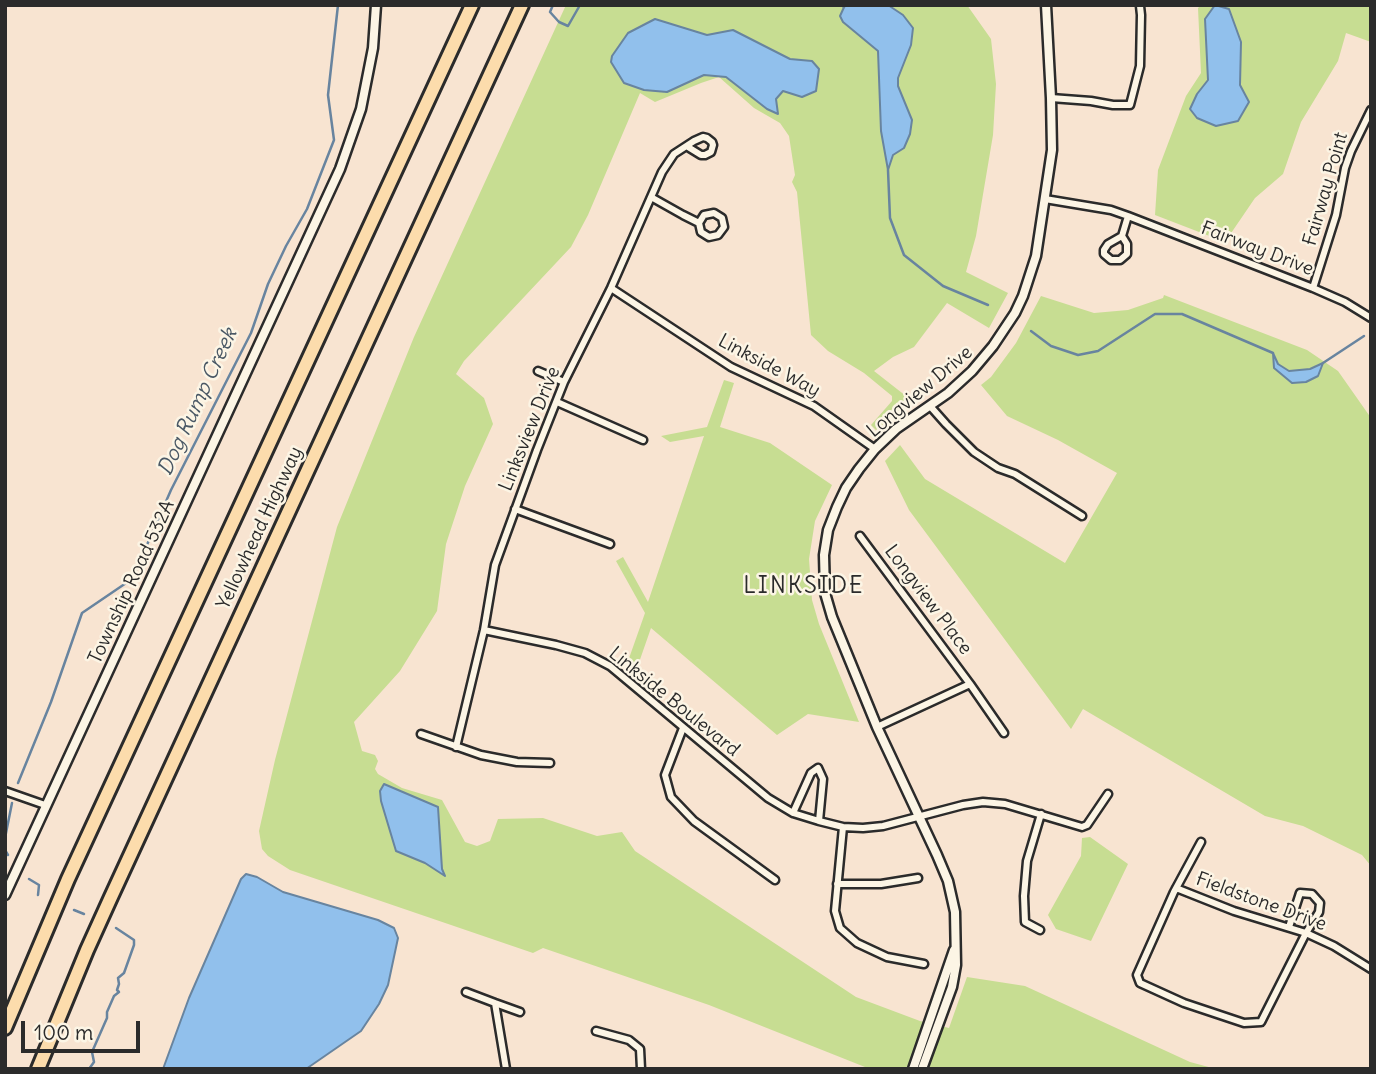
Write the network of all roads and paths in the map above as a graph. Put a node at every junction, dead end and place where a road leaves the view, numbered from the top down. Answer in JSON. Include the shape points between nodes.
{"nodes":[{"id":1,"x":376,"y":5,"type":"edge"},
{"id":2,"x":472,"y":5,"type":"edge"},
{"id":3,"x":522,"y":5,"type":"edge"},
{"id":4,"x":1046,"y":5,"type":"edge"},
{"id":5,"x":1139,"y":5,"type":"edge"},
{"id":6,"x":1051,"y":98,"type":"junction"},
{"id":7,"x":1371,"y":110,"type":"edge"},
{"id":8,"x":688,"y":147,"type":"dead end"},
{"id":9,"x":650,"y":197,"type":"junction"},
{"id":10,"x":1045,"y":199,"type":"junction"},
{"id":11,"x":1128,"y":216,"type":"junction"},
{"id":12,"x":699,"y":223,"type":"dead end"},
{"id":13,"x":1122,"y":236,"type":"dead end"},
{"id":14,"x":611,"y":288,"type":"junction"},
{"id":15,"x":1312,"y":288,"type":"junction"},
{"id":16,"x":1371,"y":318,"type":"edge"},
{"id":17,"x":538,"y":371,"type":"dead end"},
{"id":18,"x":564,"y":382,"type":"junction"},
{"id":19,"x":557,"y":402,"type":"junction"},
{"id":20,"x":930,"y":406,"type":"junction"},
{"id":21,"x":643,"y":440,"type":"dead end"},
{"id":22,"x":875,"y":449,"type":"junction"},
{"id":23,"x":515,"y":509,"type":"junction"},
{"id":24,"x":1082,"y":516,"type":"dead end"},
{"id":25,"x":860,"y":536,"type":"dead end"},
{"id":26,"x":610,"y":544,"type":"dead end"},
{"id":27,"x":484,"y":630,"type":"junction"},
{"id":28,"x":970,"y":684,"type":"junction"},
{"id":29,"x":877,"y":727,"type":"junction"},
{"id":30,"x":683,"y":728,"type":"junction"},
{"id":31,"x":1004,"y":733,"type":"dead end"},
{"id":32,"x":421,"y":734,"type":"dead end"},
{"id":33,"x":456,"y":747,"type":"junction"},
{"id":34,"x":550,"y":763,"type":"dead end"},
{"id":35,"x":5,"y":791,"type":"edge"},
{"id":36,"x":1108,"y":794,"type":"dead end"},
{"id":37,"x":46,"y":805,"type":"junction"},
{"id":38,"x":793,"y":813,"type":"junction"},
{"id":39,"x":1041,"y":814,"type":"junction"},
{"id":40,"x":919,"y":816,"type":"junction"},
{"id":41,"x":819,"y":821,"type":"junction"},
{"id":42,"x":842,"y":827,"type":"junction"},
{"id":43,"x":1201,"y":842,"type":"dead end"},
{"id":44,"x":918,"y":878,"type":"dead end"},
{"id":45,"x":775,"y":880,"type":"dead end"},
{"id":46,"x":836,"y":884,"type":"junction"},
{"id":47,"x":1177,"y":888,"type":"junction"},
{"id":48,"x":5,"y":895,"type":"edge"},
{"id":49,"x":1289,"y":927,"type":"junction"},
{"id":50,"x":1040,"y":930,"type":"dead end"},
{"id":51,"x":1306,"y":933,"type":"junction"},
{"id":52,"x":956,"y":944,"type":"junction"},
{"id":53,"x":924,"y":964,"type":"dead end"},
{"id":54,"x":1371,"y":969,"type":"edge"},
{"id":55,"x":466,"y":992,"type":"dead end"},
{"id":56,"x":495,"y":1003,"type":"junction"},
{"id":57,"x":520,"y":1012,"type":"dead end"},
{"id":58,"x":5,"y":1028,"type":"edge"},
{"id":59,"x":596,"y":1031,"type":"dead end"},
{"id":60,"x":38,"y":1069,"type":"edge"},
{"id":61,"x":506,"y":1069,"type":"edge"},
{"id":62,"x":641,"y":1069,"type":"edge"},
{"id":63,"x":913,"y":1069,"type":"edge"},
{"id":64,"x":922,"y":1069,"type":"edge"}],
"edges":[{"from":1,"to":37,"type":"street","name":"Township Road 532A","via":[[361,109],[340,169]]},
{"from":2,"to":58,"type":"highway","name":"Yellowhead Highway","via":[[68,878]]},
{"from":3,"to":60,"type":"highway","name":"Yellowhead Highway","via":[[101,918]]},
{"from":4,"to":6,"type":"street","name":"Longview Drive"},
{"from":5,"to":6,"type":"street","via":[[1140,66],[1130,105]]},
{"from":6,"to":10,"type":"street","name":"Longview Drive","via":[[1052,150]]},
{"from":7,"to":15,"type":"street","name":"Fairway Point","via":[[1345,168],[1336,215]]},
{"from":8,"to":9,"type":"street","name":"Linksview Drive","via":[[674,154]]},
{"from":9,"to":12,"type":"street"},
{"from":9,"to":14,"type":"street","name":"Linksview Drive"},
{"from":10,"to":11,"type":"street","name":"Fairway Drive"},
{"from":10,"to":20,"type":"street","name":"Longview Drive","via":[[1036,256],[1015,313],[984,359]]},
{"from":11,"to":13,"type":"street"},
{"from":11,"to":15,"type":"street","name":"Fairway Drive"},
{"from":14,"to":18,"type":"street","name":"Linksview Drive"},
{"from":14,"to":22,"type":"street","name":"Linkside Way","via":[[731,367],[814,406]]},
{"from":15,"to":16,"type":"street","name":"Fairway Drive"},
{"from":17,"to":18,"type":"street"},
{"from":18,"to":19,"type":"street","name":"Linksview Drive"},
{"from":19,"to":21,"type":"street"},
{"from":19,"to":23,"type":"street","name":"Linksview Drive"},
{"from":20,"to":22,"type":"street","name":"Longview Drive"},
{"from":20,"to":24,"type":"street","via":[[974,452]]},
{"from":22,"to":29,"type":"street","name":"Longview Drive","via":[[846,488],[828,530],[824,555],[825,593],[832,617]]},
{"from":23,"to":26,"type":"street"},
{"from":23,"to":27,"type":"street","name":"Linksview Drive","via":[[495,565]]},
{"from":25,"to":28,"type":"street","name":"Longview Place"},
{"from":27,"to":30,"type":"street","name":"Linkside Boulevard","via":[[585,653],[610,666]]},
{"from":27,"to":33,"type":"street","name":"Linksview Drive"},
{"from":28,"to":29,"type":"street","name":"Longview Place"},
{"from":28,"to":31,"type":"street","name":"Longview Place"},
{"from":29,"to":40,"type":"street","name":"Longview Drive"},
{"from":30,"to":38,"type":"street","name":"Linkside Boulevard"},
{"from":30,"to":45,"type":"street","via":[[665,775],[671,797],[694,821]]},
{"from":32,"to":33,"type":"street"},
{"from":33,"to":34,"type":"street","via":[[502,760]]},
{"from":35,"to":37,"type":"street"},
{"from":36,"to":39,"type":"street","name":"Linkside Boulevard","via":[[1082,827]]},
{"from":37,"to":48,"type":"street","name":"Township Road 532A"},
{"from":38,"to":41,"type":"street","name":"Linkside Boulevard"},
{"from":38,"to":41,"type":"street","via":[[811,773],[818,768],[823,779]]},
{"from":39,"to":40,"type":"street","name":"Linkside Boulevard","via":[[983,802]]},
{"from":39,"to":50,"type":"street","via":[[1027,861],[1024,897],[1025,922]]},
{"from":40,"to":42,"type":"street","name":"Linkside Boulevard","via":[[883,827]]},
{"from":40,"to":52,"type":"street","name":"Longview Drive","via":[[948,881]]},
{"from":41,"to":42,"type":"street","name":"Linkside Boulevard"},
{"from":42,"to":46,"type":"street"},
{"from":43,"to":47,"type":"street"},
{"from":44,"to":46,"type":"street"},
{"from":46,"to":53,"type":"street","via":[[840,928],[857,943],[887,957]]},
{"from":47,"to":49,"type":"street","name":"Fieldstone Drive"},
{"from":47,"to":51,"type":"street","via":[[1137,975],[1140,983],[1196,1007],[1244,1023],[1261,1022]]},
{"from":49,"to":51,"type":"street","name":"Fieldstone Drive"},
{"from":49,"to":51,"type":"street","via":[[1300,893],[1312,894],[1320,904],[1319,912]]},
{"from":51,"to":54,"type":"street","name":"Fieldstone Drive"},
{"from":52,"to":63,"type":"street","name":"Longview Drive"},
{"from":52,"to":64,"type":"street","name":"Longview Drive","via":[[952,987]]},
{"from":55,"to":56,"type":"street"},
{"from":56,"to":57,"type":"street"},
{"from":56,"to":61,"type":"street"},
{"from":59,"to":62,"type":"street","via":[[629,1040],[640,1049]]}]}
